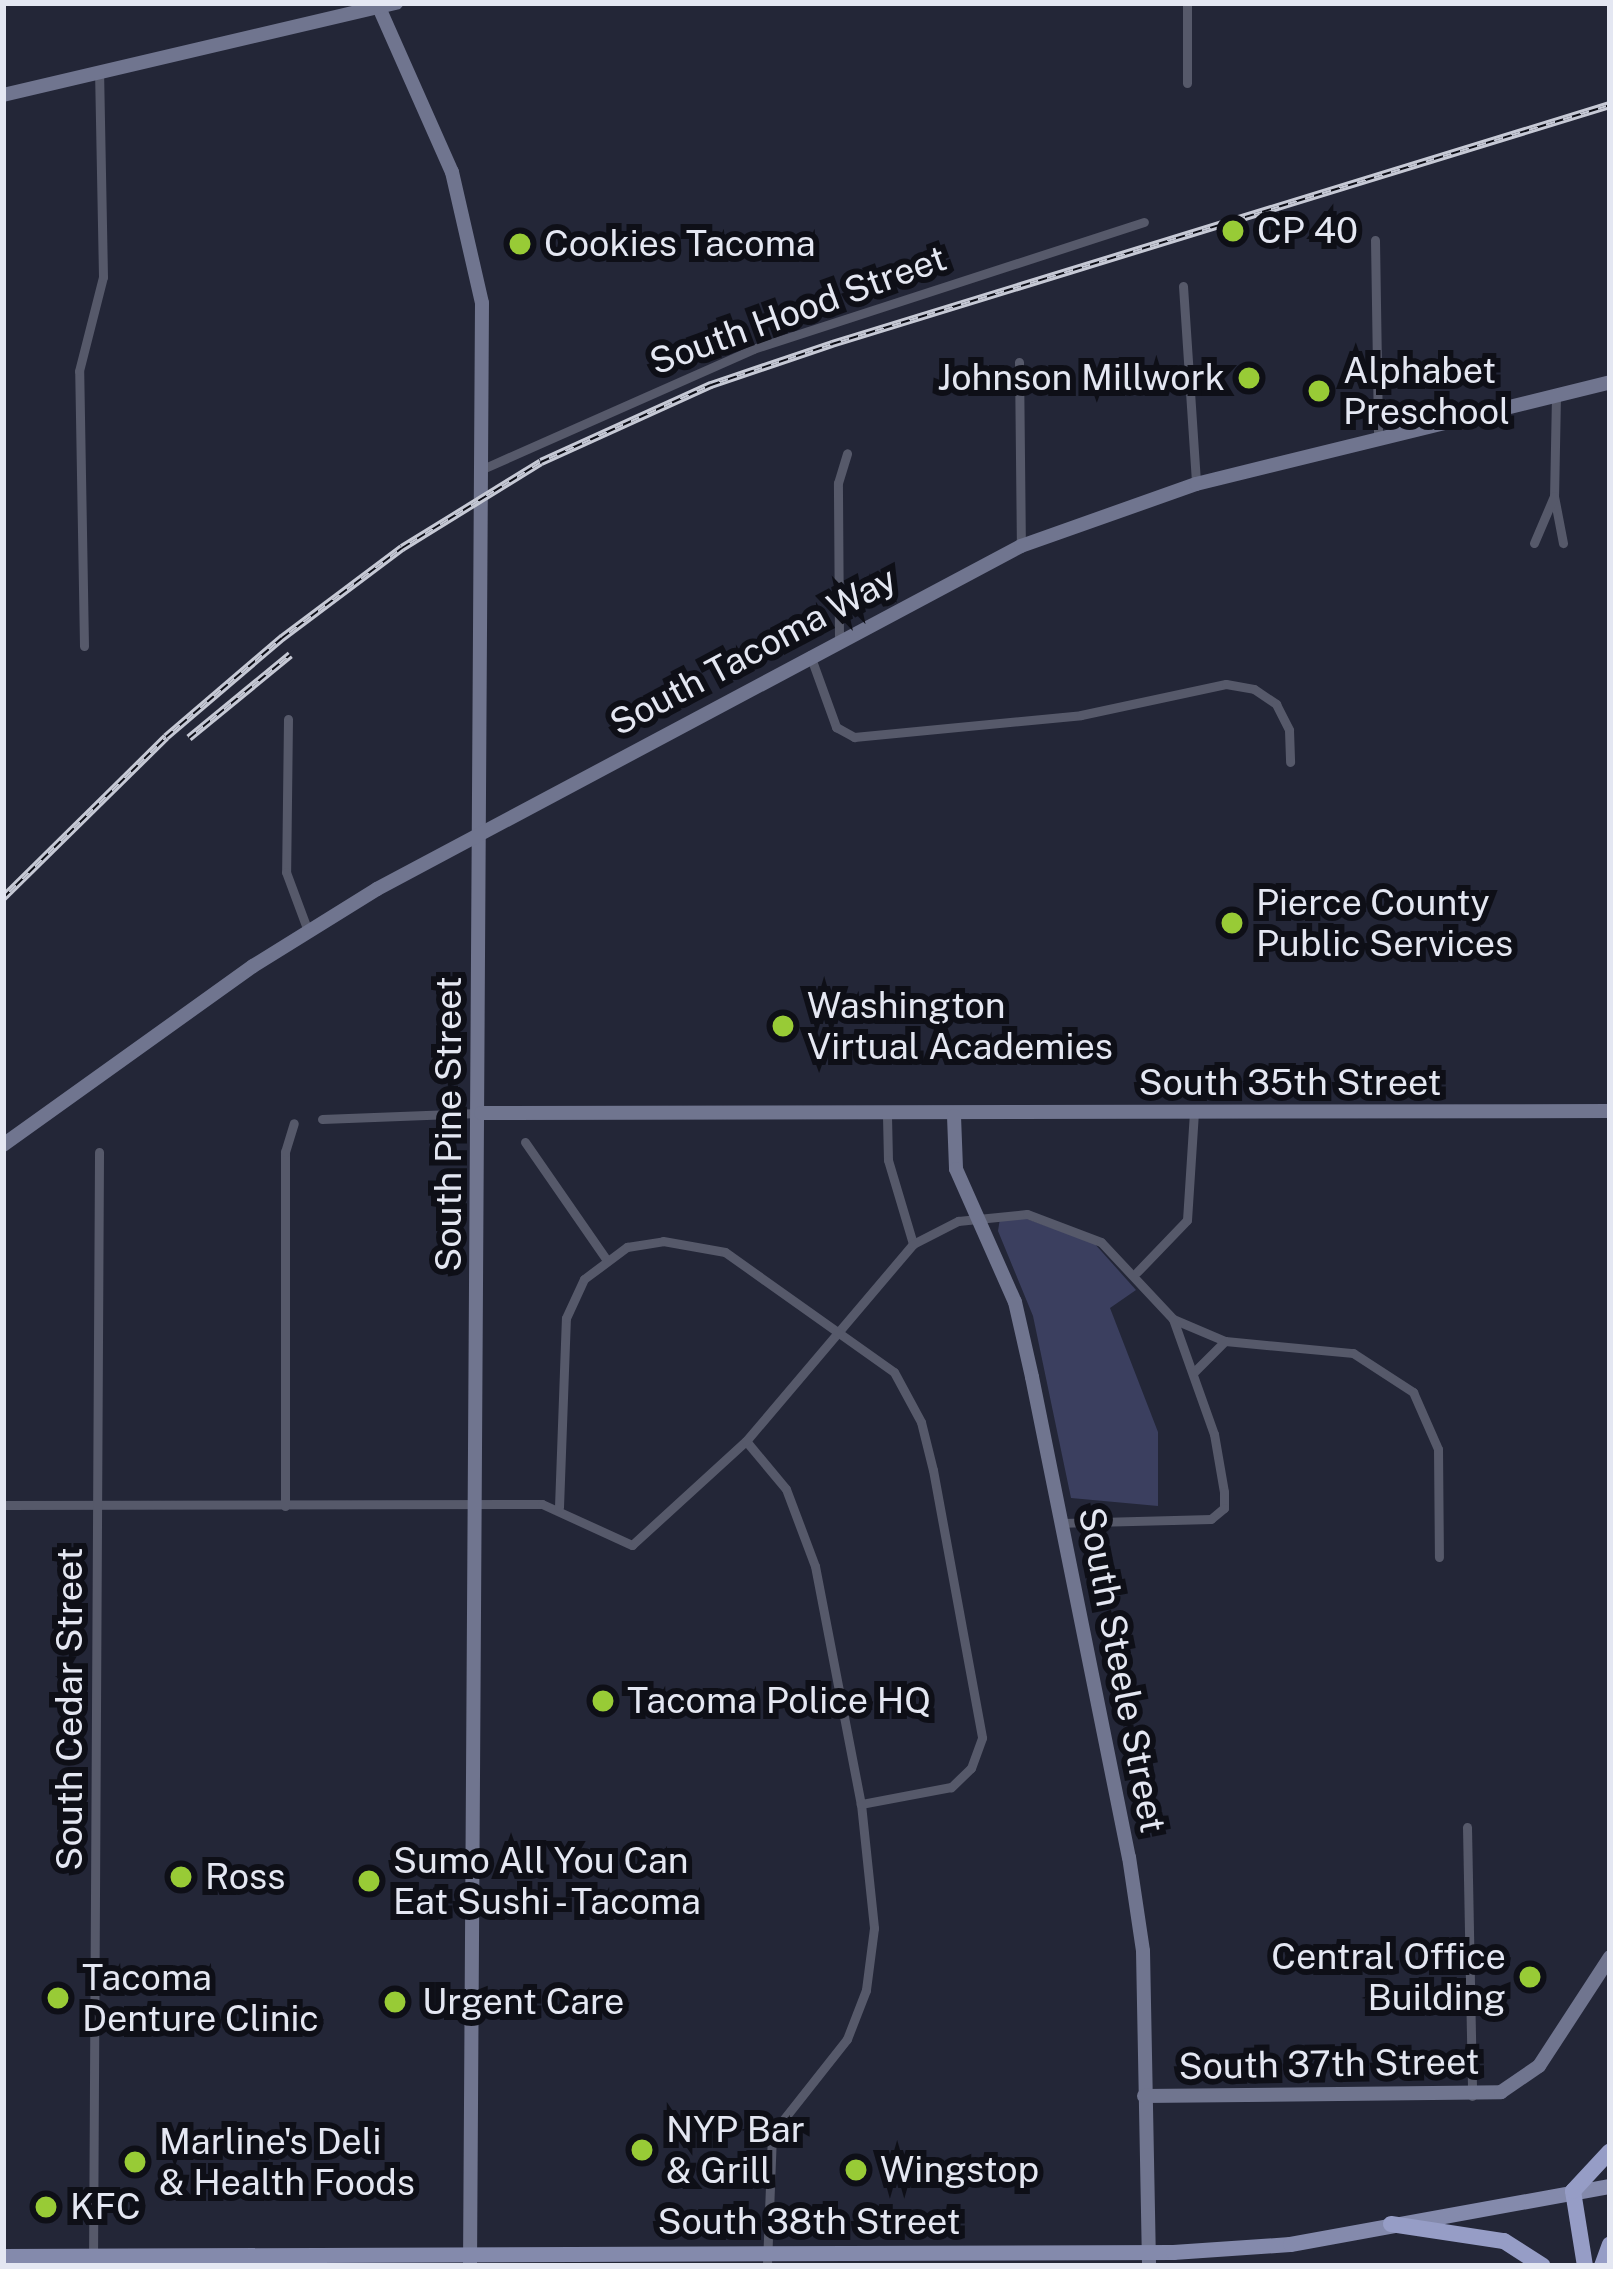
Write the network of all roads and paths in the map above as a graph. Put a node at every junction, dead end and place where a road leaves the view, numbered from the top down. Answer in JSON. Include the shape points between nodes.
{"nodes":[{"id":1,"x":396,"y":3,"type":"edge"},
{"id":2,"x":1187,"y":3,"type":"edge"},
{"id":3,"x":378,"y":5,"type":"edge"},
{"id":4,"x":99,"y":72,"type":"junction"},
{"id":5,"x":1187,"y":83,"type":"dead end"},
{"id":6,"x":3,"y":95,"type":"edge"},
{"id":7,"x":1144,"y":222,"type":"dead end"},
{"id":8,"x":1375,"y":239,"type":"dead end"},
{"id":9,"x":1183,"y":286,"type":"dead end"},
{"id":10,"x":1019,"y":362,"type":"dead end"},
{"id":11,"x":1610,"y":382,"type":"edge"},
{"id":12,"x":1556,"y":395,"type":"junction"},
{"id":13,"x":1378,"y":438,"type":"junction"},
{"id":14,"x":847,"y":452,"type":"dead end"},
{"id":15,"x":478,"y":471,"type":"junction"},
{"id":16,"x":1196,"y":484,"type":"junction"},
{"id":17,"x":1554,"y":496,"type":"junction"},
{"id":18,"x":1534,"y":542,"type":"dead end"},
{"id":19,"x":1563,"y":543,"type":"dead end"},
{"id":20,"x":1021,"y":546,"type":"junction"},
{"id":21,"x":839,"y":638,"type":"junction"},
{"id":22,"x":83,"y":646,"type":"dead end"},
{"id":23,"x":810,"y":655,"type":"junction"},
{"id":24,"x":288,"y":718,"type":"dead end"},
{"id":25,"x":1290,"y":762,"type":"dead end"},
{"id":26,"x":480,"y":832,"type":"junction"},
{"id":27,"x":308,"y":931,"type":"junction"},
{"id":28,"x":1610,"y":1111,"type":"edge"},
{"id":29,"x":1194,"y":1112,"type":"junction"},
{"id":30,"x":481,"y":1113,"type":"junction"},
{"id":31,"x":887,"y":1116,"type":"junction"},
{"id":32,"x":954,"y":1116,"type":"junction"},
{"id":33,"x":322,"y":1119,"type":"dead end"},
{"id":34,"x":294,"y":1123,"type":"dead end"},
{"id":35,"x":525,"y":1142,"type":"dead end"},
{"id":36,"x":4,"y":1144,"type":"edge"},
{"id":37,"x":99,"y":1152,"type":"dead end"},
{"id":38,"x":973,"y":1217,"type":"junction"},
{"id":39,"x":913,"y":1244,"type":"junction"},
{"id":40,"x":606,"y":1259,"type":"junction"},
{"id":41,"x":1137,"y":1272,"type":"junction"},
{"id":42,"x":1173,"y":1319,"type":"junction"},
{"id":43,"x":842,"y":1332,"type":"junction"},
{"id":44,"x":1225,"y":1341,"type":"junction"},
{"id":45,"x":1194,"y":1372,"type":"junction"},
{"id":46,"x":746,"y":1442,"type":"junction"},
{"id":47,"x":3,"y":1505,"type":"edge"},
{"id":48,"x":98,"y":1505,"type":"junction"},
{"id":49,"x":477,"y":1505,"type":"junction"},
{"id":50,"x":285,"y":1506,"type":"junction"},
{"id":51,"x":559,"y":1507,"type":"junction"},
{"id":52,"x":1063,"y":1523,"type":"junction"},
{"id":53,"x":1439,"y":1557,"type":"dead end"},
{"id":54,"x":861,"y":1804,"type":"junction"},
{"id":55,"x":1467,"y":1827,"type":"dead end"},
{"id":56,"x":1610,"y":1957,"type":"edge"},
{"id":57,"x":1144,"y":2096,"type":"junction"},
{"id":58,"x":1472,"y":2096,"type":"junction"},
{"id":59,"x":1610,"y":2151,"type":"edge"},
{"id":60,"x":1610,"y":2186,"type":"edge"},
{"id":61,"x":1573,"y":2191,"type":"junction"},
{"id":62,"x":1391,"y":2224,"type":"junction"},
{"id":63,"x":1610,"y":2244,"type":"edge"},
{"id":64,"x":3,"y":2256,"type":"edge"},
{"id":65,"x":767,"y":2259,"type":"edge"},
{"id":66,"x":286,"y":2260,"type":"edge"},
{"id":67,"x":93,"y":2261,"type":"edge"},
{"id":68,"x":471,"y":2261,"type":"edge"},
{"id":69,"x":1145,"y":2261,"type":"edge"},
{"id":70,"x":1544,"y":2266,"type":"edge"},
{"id":71,"x":1585,"y":2266,"type":"edge"},
{"id":72,"x":1602,"y":2266,"type":"edge"}],
"edges":[{"from":1,"to":3,"type":"main road"},
{"from":2,"to":5,"type":"street"},
{"from":3,"to":4,"type":"main road"},
{"from":3,"to":15,"type":"main road","name":"South Pine Street","via":[[446,157],[472,243],[482,303]]},
{"from":4,"to":6,"type":"main road"},
{"from":4,"to":22,"type":"street","via":[[104,277],[80,371]]},
{"from":7,"to":15,"type":"street","name":"South Hood Street","via":[[753,349]]},
{"from":8,"to":13,"type":"street"},
{"from":9,"to":16,"type":"street"},
{"from":10,"to":20,"type":"street"},
{"from":11,"to":12,"type":"main road","name":"South Tacoma Way"},
{"from":12,"to":13,"type":"main road","name":"South Tacoma Way"},
{"from":12,"to":17,"type":"street"},
{"from":13,"to":16,"type":"main road","name":"South Tacoma Way"},
{"from":14,"to":21,"type":"street","via":[[838,483]]},
{"from":15,"to":26,"type":"main road","name":"South Pine Street"},
{"from":16,"to":20,"type":"main road","name":"South Tacoma Way"},
{"from":17,"to":18,"type":"street"},
{"from":17,"to":19,"type":"street"},
{"from":20,"to":21,"type":"main road","name":"South Tacoma Way"},
{"from":21,"to":23,"type":"main road","name":"South Tacoma Way"},
{"from":23,"to":25,"type":"street","via":[[836,727],[854,737],[1081,715],[1226,684],[1276,704],[1289,730]]},
{"from":23,"to":26,"type":"main road","name":"South Tacoma Way"},
{"from":24,"to":27,"type":"street","via":[[286,872]]},
{"from":26,"to":27,"type":"main road","name":"South Tacoma Way"},
{"from":26,"to":30,"type":"main road","name":"South Pine Street"},
{"from":27,"to":36,"type":"main road","name":"South Tacoma Way"},
{"from":28,"to":29,"type":"main road","name":"South 35th Street"},
{"from":29,"to":32,"type":"main road","name":"South 35th Street"},
{"from":29,"to":41,"type":"street","via":[[1187,1220]]},
{"from":30,"to":31,"type":"main road","name":"South 35th Street"},
{"from":30,"to":33,"type":"street","name":"South 35th Street"},
{"from":30,"to":49,"type":"main road","name":"South Pine Street"},
{"from":31,"to":32,"type":"main road","name":"South 35th Street"},
{"from":31,"to":39,"type":"street","via":[[888,1160]]},
{"from":32,"to":38,"type":"main road","name":"South Steele Street","via":[[956,1169]]},
{"from":34,"to":50,"type":"street","via":[[285,1152]]},
{"from":35,"to":40,"type":"street"},
{"from":37,"to":48,"type":"street","name":"South Cedar Street"},
{"from":38,"to":39,"type":"street"},
{"from":38,"to":41,"type":"street","via":[[1050,1219],[1101,1241]]},
{"from":38,"to":52,"type":"main road","name":"South Steele Street","via":[[1015,1302]]},
{"from":39,"to":43,"type":"street"},
{"from":40,"to":43,"type":"street","via":[[640,1243],[702,1245],[744,1262]]},
{"from":40,"to":51,"type":"street","via":[[574,1294],[566,1318]]},
{"from":41,"to":42,"type":"street"},
{"from":42,"to":44,"type":"street"},
{"from":42,"to":45,"type":"street"},
{"from":43,"to":46,"type":"street"},
{"from":43,"to":54,"type":"street","via":[[894,1372],[921,1422],[982,1738],[971,1768],[951,1787]]},
{"from":44,"to":45,"type":"street"},
{"from":44,"to":53,"type":"street","via":[[1353,1353],[1416,1394],[1438,1449]]},
{"from":45,"to":52,"type":"street","via":[[1214,1434],[1222,1513]]},
{"from":46,"to":51,"type":"street","via":[[628,1546]]},
{"from":46,"to":54,"type":"street","via":[[803,1522]]},
{"from":47,"to":48,"type":"street"},
{"from":48,"to":50,"type":"street"},
{"from":48,"to":67,"type":"street","name":"South Cedar Street"},
{"from":49,"to":50,"type":"street"},
{"from":49,"to":51,"type":"street"},
{"from":49,"to":68,"type":"main road","name":"South Pine Street"},
{"from":52,"to":57,"type":"main road","name":"South Steele Street","via":[[1139,1921]]},
{"from":54,"to":65,"type":"street","via":[[874,1928],[866,1990],[847,2039],[776,2123],[767,2159]]},
{"from":55,"to":58,"type":"street"},
{"from":56,"to":58,"type":"main road","name":"South 37th Street","via":[[1524,2080]]},
{"from":57,"to":58,"type":"main road","name":"South 37th Street"},
{"from":57,"to":69,"type":"main road","name":"South Steele Street"},
{"from":59,"to":61,"type":"highway"},
{"from":60,"to":61,"type":"main road","name":"South 38th Street"},
{"from":61,"to":62,"type":"main road","name":"South 38th Street"},
{"from":61,"to":71,"type":"highway"},
{"from":62,"to":69,"type":"main road","name":"South 38th Street"},
{"from":62,"to":70,"type":"highway","via":[[1504,2241]]},
{"from":63,"to":72,"type":"highway"},
{"from":64,"to":67,"type":"main road","name":"South 38th Street"},
{"from":65,"to":68,"type":"main road","name":"South 38th Street"},
{"from":65,"to":69,"type":"main road","name":"South 38th Street"},
{"from":66,"to":67,"type":"main road","name":"South 38th Street"},
{"from":66,"to":68,"type":"main road","name":"South 38th Street"}]}
